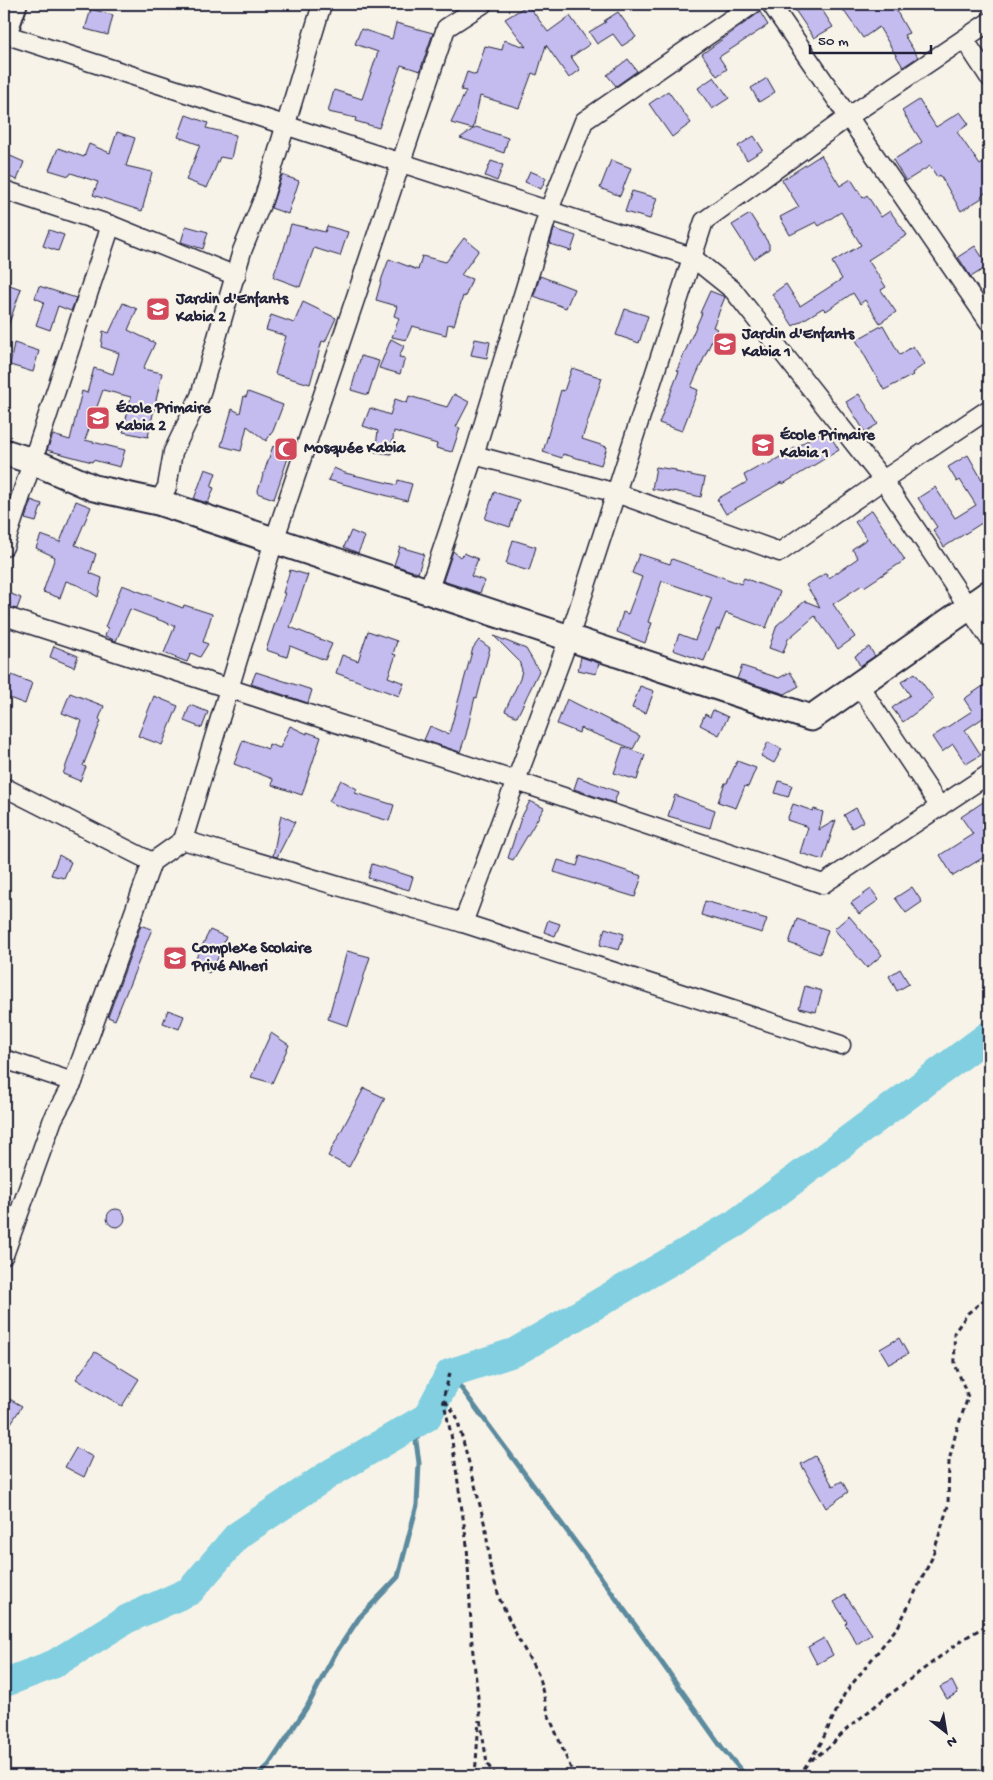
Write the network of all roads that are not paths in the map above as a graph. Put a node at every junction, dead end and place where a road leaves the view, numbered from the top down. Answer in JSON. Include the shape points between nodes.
{"nodes":[{"id":1,"x":14,"y":4,"type":"edge"},
{"id":2,"x":322,"y":4,"type":"edge"},
{"id":3,"x":482,"y":4,"type":"edge"},
{"id":4,"x":753,"y":4,"type":"edge"},
{"id":5,"x":771,"y":4,"type":"edge"},
{"id":6,"x":989,"y":22,"type":"edge"},
{"id":7,"x":4,"y":34,"type":"edge"},
{"id":8,"x":964,"y":39,"type":"junction"},
{"id":9,"x":989,"y":77,"type":"edge"},
{"id":10,"x":848,"y":117,"type":"junction"},
{"id":11,"x":284,"y":124,"type":"junction"},
{"id":12,"x":402,"y":162,"type":"junction"},
{"id":13,"x":4,"y":190,"type":"edge"},
{"id":14,"x":549,"y":210,"type":"junction"},
{"id":15,"x":110,"y":225,"type":"junction"},
{"id":16,"x":692,"y":257,"type":"junction"},
{"id":17,"x":236,"y":276,"type":"junction"},
{"id":18,"x":989,"y":322,"type":"edge"},
{"id":19,"x":989,"y":409,"type":"edge"},
{"id":20,"x":4,"y":452,"type":"edge"},
{"id":21,"x":474,"y":455,"type":"junction"},
{"id":22,"x":32,"y":461,"type":"junction"},
{"id":23,"x":882,"y":480,"type":"junction"},
{"id":24,"x":616,"y":493,"type":"junction"},
{"id":25,"x":158,"y":502,"type":"junction"},
{"id":26,"x":274,"y":541,"type":"junction"},
{"id":27,"x":4,"y":547,"type":"edge"},
{"id":28,"x":428,"y":592,"type":"junction"},
{"id":29,"x":989,"y":593,"type":"edge"},
{"id":30,"x":968,"y":607,"type":"junction"},
{"id":31,"x":4,"y":616,"type":"edge"},
{"id":32,"x":569,"y":638,"type":"junction"},
{"id":33,"x":989,"y":638,"type":"edge"},
{"id":34,"x":858,"y":684,"type":"junction"},
{"id":35,"x":229,"y":689,"type":"junction"},
{"id":36,"x":989,"y":774,"type":"edge"},
{"id":37,"x":516,"y":781,"type":"junction"},
{"id":38,"x":4,"y":787,"type":"edge"},
{"id":39,"x":940,"y":807,"type":"junction"},
{"id":40,"x":183,"y":840,"type":"junction"},
{"id":41,"x":152,"y":862,"type":"junction"},
{"id":42,"x":463,"y":922,"type":"junction"},
{"id":43,"x":841,"y":1045,"type":"dead end"},
{"id":44,"x":4,"y":1059,"type":"edge"},
{"id":45,"x":73,"y":1082,"type":"junction"},
{"id":46,"x":4,"y":1255,"type":"edge"}],
"edges":[{"from":1,"to":7,"type":"street"},
{"from":2,"to":11,"type":"street"},
{"from":3,"to":12,"type":"street","via":[[446,28]]},
{"from":4,"to":14,"type":"street","via":[[584,121]]},
{"from":5,"to":10,"type":"street"},
{"from":6,"to":8,"type":"street"},
{"from":7,"to":11,"type":"street"},
{"from":8,"to":9,"type":"street"},
{"from":8,"to":10,"type":"street"},
{"from":10,"to":16,"type":"street","via":[[704,221]]},
{"from":10,"to":18,"type":"street"},
{"from":11,"to":12,"type":"street"},
{"from":11,"to":17,"type":"street","via":[[264,197],[242,251]]},
{"from":12,"to":14,"type":"street"},
{"from":12,"to":26,"type":"street"},
{"from":13,"to":15,"type":"street"},
{"from":14,"to":16,"type":"street"},
{"from":14,"to":21,"type":"street"},
{"from":15,"to":17,"type":"street"},
{"from":15,"to":22,"type":"street"},
{"from":16,"to":23,"type":"street","via":[[733,290]]},
{"from":16,"to":24,"type":"street"},
{"from":17,"to":25,"type":"street","via":[[200,396],[173,452],[167,487]]},
{"from":19,"to":23,"type":"street"},
{"from":20,"to":22,"type":"street"},
{"from":21,"to":24,"type":"street"},
{"from":21,"to":28,"type":"street"},
{"from":22,"to":25,"type":"street","via":[[94,488]]},
{"from":22,"to":27,"type":"street"},
{"from":23,"to":24,"type":"street","via":[[780,552]]},
{"from":23,"to":30,"type":"street"},
{"from":24,"to":32,"type":"street"},
{"from":25,"to":26,"type":"street"},
{"from":26,"to":28,"type":"street"},
{"from":26,"to":35,"type":"street"},
{"from":28,"to":32,"type":"street"},
{"from":29,"to":30,"type":"street"},
{"from":30,"to":33,"type":"street"},
{"from":30,"to":34,"type":"street"},
{"from":31,"to":35,"type":"street"},
{"from":32,"to":34,"type":"street","via":[[811,718]]},
{"from":32,"to":37,"type":"street"},
{"from":34,"to":39,"type":"street"},
{"from":35,"to":37,"type":"street"},
{"from":35,"to":40,"type":"street"},
{"from":36,"to":39,"type":"street"},
{"from":37,"to":39,"type":"street","via":[[823,884]]},
{"from":37,"to":42,"type":"street"},
{"from":38,"to":41,"type":"street"},
{"from":40,"to":41,"type":"street"},
{"from":40,"to":42,"type":"street"},
{"from":41,"to":45,"type":"street"},
{"from":42,"to":43,"type":"street"},
{"from":44,"to":45,"type":"street"},
{"from":45,"to":46,"type":"street","via":[[52,1119]]}]}
